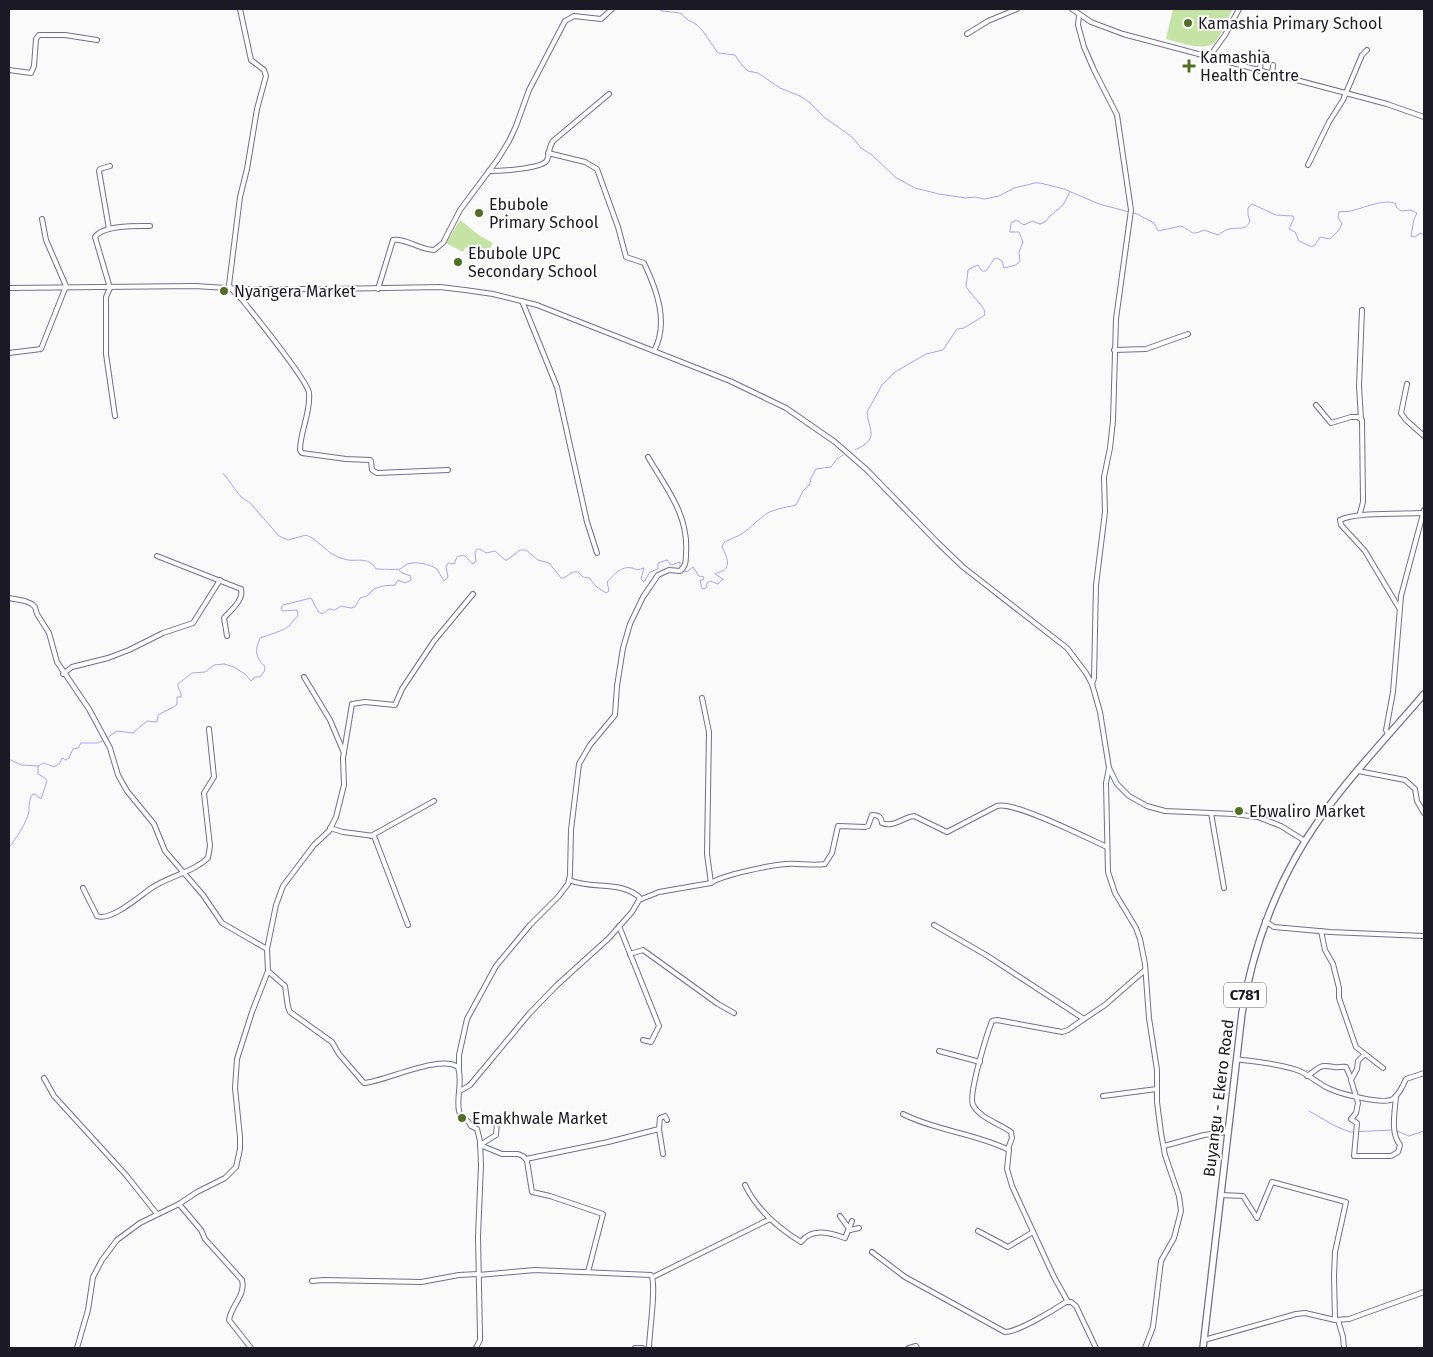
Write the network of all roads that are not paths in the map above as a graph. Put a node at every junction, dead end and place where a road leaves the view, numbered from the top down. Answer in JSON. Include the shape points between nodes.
{"nodes":[{"id":1,"x":240,"y":9,"type":"edge"},
{"id":2,"x":612,"y":9,"type":"edge"},
{"id":3,"x":1017,"y":9,"type":"edge"},
{"id":4,"x":1072,"y":9,"type":"edge"},
{"id":5,"x":1239,"y":9,"type":"edge"},
{"id":6,"x":1079,"y":15,"type":"junction"},
{"id":7,"x":967,"y":34,"type":"dead end"},
{"id":8,"x":97,"y":40,"type":"dead end"},
{"id":9,"x":1368,"y":50,"type":"dead end"},
{"id":10,"x":1263,"y":54,"type":"dead end"},
{"id":11,"x":1209,"y":57,"type":"junction"},
{"id":12,"x":1273,"y":64,"type":"dead end"},
{"id":13,"x":9,"y":70,"type":"edge"},
{"id":14,"x":1260,"y":71,"type":"junction"},
{"id":15,"x":1272,"y":74,"type":"junction"},
{"id":16,"x":609,"y":94,"type":"dead end"},
{"id":17,"x":1346,"y":94,"type":"junction"},
{"id":18,"x":1424,"y":116,"type":"edge"},
{"id":19,"x":548,"y":153,"type":"junction"},
{"id":20,"x":1308,"y":165,"type":"dead end"},
{"id":21,"x":110,"y":166,"type":"dead end"},
{"id":22,"x":489,"y":171,"type":"junction"},
{"id":23,"x":42,"y":219,"type":"dead end"},
{"id":24,"x":150,"y":226,"type":"dead end"},
{"id":25,"x":109,"y":229,"type":"junction"},
{"id":26,"x":66,"y":286,"type":"junction"},
{"id":27,"x":9,"y":288,"type":"edge"},
{"id":28,"x":110,"y":288,"type":"junction"},
{"id":29,"x":231,"y":288,"type":"junction"},
{"id":30,"x":378,"y":289,"type":"junction"},
{"id":31,"x":522,"y":301,"type":"junction"},
{"id":32,"x":1362,"y":310,"type":"dead end"},
{"id":33,"x":1188,"y":334,"type":"dead end"},
{"id":34,"x":1114,"y":350,"type":"junction"},
{"id":35,"x":654,"y":351,"type":"junction"},
{"id":36,"x":9,"y":353,"type":"edge"},
{"id":37,"x":1407,"y":384,"type":"dead end"},
{"id":38,"x":1316,"y":406,"type":"dead end"},
{"id":39,"x":114,"y":416,"type":"dead end"},
{"id":40,"x":1361,"y":419,"type":"junction"},
{"id":41,"x":1424,"y":436,"type":"edge"},
{"id":42,"x":648,"y":457,"type":"dead end"},
{"id":43,"x":448,"y":470,"type":"dead end"},
{"id":44,"x":1423,"y":511,"type":"edge"},
{"id":45,"x":1360,"y":513,"type":"junction"},
{"id":46,"x":597,"y":553,"type":"dead end"},
{"id":47,"x":157,"y":556,"type":"dead end"},
{"id":48,"x":220,"y":580,"type":"junction"},
{"id":49,"x":473,"y":594,"type":"dead end"},
{"id":50,"x":9,"y":598,"type":"edge"},
{"id":51,"x":1399,"y":608,"type":"junction"},
{"id":52,"x":227,"y":636,"type":"dead end"},
{"id":53,"x":63,"y":674,"type":"junction"},
{"id":54,"x":304,"y":677,"type":"dead end"},
{"id":55,"x":1092,"y":684,"type":"junction"},
{"id":56,"x":1424,"y":694,"type":"edge"},
{"id":57,"x":702,"y":698,"type":"dead end"},
{"id":58,"x":208,"y":729,"type":"dead end"},
{"id":59,"x":1388,"y":735,"type":"junction"},
{"id":60,"x":344,"y":753,"type":"junction"},
{"id":61,"x":1109,"y":768,"type":"junction"},
{"id":62,"x":1358,"y":771,"type":"junction"},
{"id":63,"x":434,"y":801,"type":"dead end"},
{"id":64,"x":1424,"y":812,"type":"edge"},
{"id":65,"x":1211,"y":813,"type":"junction"},
{"id":66,"x":330,"y":828,"type":"junction"},
{"id":67,"x":371,"y":836,"type":"junction"},
{"id":68,"x":1305,"y":841,"type":"junction"},
{"id":69,"x":1106,"y":847,"type":"junction"},
{"id":70,"x":183,"y":872,"type":"junction"},
{"id":71,"x":569,"y":880,"type":"junction"},
{"id":72,"x":711,"y":883,"type":"junction"},
{"id":73,"x":84,"y":888,"type":"dead end"},
{"id":74,"x":1224,"y":888,"type":"dead end"},
{"id":75,"x":641,"y":899,"type":"junction"},
{"id":76,"x":1265,"y":921,"type":"junction"},
{"id":77,"x":408,"y":925,"type":"dead end"},
{"id":78,"x":934,"y":925,"type":"dead end"},
{"id":79,"x":619,"y":926,"type":"junction"},
{"id":80,"x":1321,"y":931,"type":"junction"},
{"id":81,"x":1424,"y":936,"type":"edge"},
{"id":82,"x":267,"y":949,"type":"junction"},
{"id":83,"x":630,"y":954,"type":"junction"},
{"id":84,"x":1145,"y":970,"type":"junction"},
{"id":85,"x":268,"y":971,"type":"junction"},
{"id":86,"x":734,"y":1013,"type":"dead end"},
{"id":87,"x":1084,"y":1019,"type":"junction"},
{"id":88,"x":643,"y":1040,"type":"dead end"},
{"id":89,"x":939,"y":1051,"type":"dead end"},
{"id":90,"x":1364,"y":1055,"type":"junction"},
{"id":91,"x":1236,"y":1059,"type":"junction"},
{"id":92,"x":980,"y":1062,"type":"junction"},
{"id":93,"x":1383,"y":1068,"type":"dead end"},
{"id":94,"x":459,"y":1069,"type":"junction"},
{"id":95,"x":1424,"y":1073,"type":"edge"},
{"id":96,"x":1307,"y":1076,"type":"junction"},
{"id":97,"x":44,"y":1078,"type":"dead end"},
{"id":98,"x":1351,"y":1078,"type":"junction"},
{"id":99,"x":1157,"y":1089,"type":"junction"},
{"id":100,"x":460,"y":1091,"type":"junction"},
{"id":101,"x":1103,"y":1096,"type":"dead end"},
{"id":102,"x":1357,"y":1096,"type":"junction"},
{"id":103,"x":1396,"y":1096,"type":"junction"},
{"id":104,"x":903,"y":1114,"type":"dead end"},
{"id":105,"x":499,"y":1118,"type":"dead end"},
{"id":106,"x":667,"y":1120,"type":"dead end"},
{"id":107,"x":659,"y":1129,"type":"junction"},
{"id":108,"x":1227,"y":1132,"type":"junction"},
{"id":109,"x":480,"y":1145,"type":"junction"},
{"id":110,"x":1164,"y":1146,"type":"junction"},
{"id":111,"x":1008,"y":1149,"type":"junction"},
{"id":112,"x":663,"y":1154,"type":"dead end"},
{"id":113,"x":526,"y":1159,"type":"junction"},
{"id":114,"x":745,"y":1185,"type":"dead end"},
{"id":115,"x":1221,"y":1195,"type":"junction"},
{"id":116,"x":179,"y":1204,"type":"junction"},
{"id":117,"x":157,"y":1214,"type":"junction"},
{"id":118,"x":840,"y":1216,"type":"dead end"},
{"id":119,"x":770,"y":1219,"type":"junction"},
{"id":120,"x":852,"y":1221,"type":"dead end"},
{"id":121,"x":859,"y":1228,"type":"dead end"},
{"id":122,"x":850,"y":1230,"type":"junction"},
{"id":123,"x":978,"y":1231,"type":"dead end"},
{"id":124,"x":1033,"y":1232,"type":"junction"},
{"id":125,"x":872,"y":1252,"type":"dead end"},
{"id":126,"x":588,"y":1272,"type":"junction"},
{"id":127,"x":478,"y":1274,"type":"junction"},
{"id":128,"x":653,"y":1277,"type":"junction"},
{"id":129,"x":312,"y":1281,"type":"dead end"},
{"id":130,"x":1424,"y":1292,"type":"edge"},
{"id":131,"x":1068,"y":1302,"type":"junction"},
{"id":132,"x":1336,"y":1320,"type":"junction"},
{"id":133,"x":1204,"y":1340,"type":"junction"},
{"id":134,"x":77,"y":1348,"type":"edge"},
{"id":135,"x":251,"y":1348,"type":"edge"},
{"id":136,"x":476,"y":1348,"type":"edge"},
{"id":137,"x":635,"y":1348,"type":"edge"},
{"id":138,"x":642,"y":1348,"type":"edge"},
{"id":139,"x":649,"y":1348,"type":"edge"},
{"id":140,"x":909,"y":1348,"type":"edge"},
{"id":141,"x":917,"y":1348,"type":"edge"},
{"id":142,"x":1096,"y":1348,"type":"edge"},
{"id":143,"x":1145,"y":1348,"type":"edge"},
{"id":144,"x":1203,"y":1348,"type":"edge"},
{"id":145,"x":1344,"y":1348,"type":"edge"}],
"edges":[{"from":1,"to":29,"type":"street","via":[[251,60],[264,70],[266,76],[255,115],[240,197],[229,278]]},
{"from":2,"to":22,"type":"street","via":[[603,19],[574,16],[565,21],[529,90],[516,126]]},
{"from":3,"to":7,"type":"street"},
{"from":4,"to":6,"type":"street"},
{"from":5,"to":11,"type":"street","via":[[1226,35]]},
{"from":6,"to":11,"type":"street","via":[[1123,34]]},
{"from":6,"to":34,"type":"street","via":[[1084,47],[1117,115],[1131,212]]},
{"from":8,"to":13,"type":"street","via":[[65,35],[39,36],[31,73]]},
{"from":9,"to":17,"type":"street","via":[[1362,55]]},
{"from":10,"to":14,"type":"street"},
{"from":11,"to":14,"type":"street"},
{"from":12,"to":15,"type":"street"},
{"from":14,"to":15,"type":"street"},
{"from":15,"to":17,"type":"street"},
{"from":16,"to":19,"type":"street","via":[[553,141]]},
{"from":17,"to":18,"type":"street"},
{"from":17,"to":20,"type":"street"},
{"from":19,"to":22,"type":"street","via":[[546,162],[536,166]]},
{"from":19,"to":35,"type":"street","via":[[597,168],[626,257],[644,263],[657,297],[662,323]]},
{"from":21,"to":25,"type":"street","via":[[99,171]]},
{"from":22,"to":30,"type":"street","via":[[470,195],[439,247],[428,250],[393,240]]},
{"from":23,"to":26,"type":"street","via":[[46,240]]},
{"from":24,"to":25,"type":"street"},
{"from":25,"to":28,"type":"street","via":[[95,237]]},
{"from":26,"to":27,"type":"street"},
{"from":26,"to":28,"type":"street"},
{"from":26,"to":36,"type":"street","via":[[41,349]]},
{"from":28,"to":29,"type":"street"},
{"from":28,"to":39,"type":"street","via":[[106,297],[106,354]]},
{"from":29,"to":30,"type":"street"},
{"from":29,"to":43,"type":"street","via":[[309,390],[301,452],[370,460],[372,470],[377,473]]},
{"from":30,"to":31,"type":"street","via":[[447,288]]},
{"from":31,"to":35,"type":"street"},
{"from":31,"to":46,"type":"street","via":[[557,387]]},
{"from":32,"to":40,"type":"street"},
{"from":33,"to":34,"type":"street","via":[[1146,349]]},
{"from":34,"to":55,"type":"street","via":[[1113,421],[1104,477],[1105,512],[1096,585]]},
{"from":35,"to":55,"type":"street","via":[[771,400],[826,434],[861,464],[957,561],[1068,648]]},
{"from":37,"to":41,"type":"street","via":[[1401,413]]},
{"from":38,"to":40,"type":"street","via":[[1331,423],[1354,416]]},
{"from":40,"to":45,"type":"street"},
{"from":42,"to":71,"type":"street","via":[[682,515],[686,562],[682,570],[669,570],[658,575],[630,624],[617,686],[616,714],[579,764]]},
{"from":44,"to":45,"type":"street"},
{"from":44,"to":51,"type":"street"},
{"from":45,"to":51,"type":"street","via":[[1342,519],[1340,524],[1362,546]]},
{"from":47,"to":48,"type":"street"},
{"from":48,"to":52,"type":"street","via":[[240,587],[242,593],[224,618]]},
{"from":48,"to":53,"type":"street","via":[[193,623]]},
{"from":49,"to":60,"type":"street","via":[[434,641],[395,705],[352,704]]},
{"from":50,"to":53,"type":"street","via":[[35,607],[49,633]]},
{"from":51,"to":59,"type":"street"},
{"from":53,"to":70,"type":"street","via":[[108,742],[118,775],[127,790],[151,819],[163,848]]},
{"from":54,"to":60,"type":"street","via":[[330,720]]},
{"from":55,"to":61,"type":"street"},
{"from":56,"to":59,"type":"main road","name":"Buyangu - Ekero Road","number":"C781"},
{"from":57,"to":72,"type":"street","via":[[709,732],[707,854]]},
{"from":58,"to":70,"type":"street","via":[[214,777],[204,793],[209,855],[200,864]]},
{"from":59,"to":62,"type":"main road","name":"Buyangu - Ekero Road","number":"C781"},
{"from":60,"to":66,"type":"street","via":[[344,785],[339,809]]},
{"from":61,"to":65,"type":"street","via":[[1125,792],[1148,806],[1170,812]]},
{"from":61,"to":69,"type":"street"},
{"from":62,"to":64,"type":"street","via":[[1405,780],[1415,789],[1417,801]]},
{"from":62,"to":68,"type":"main road","name":"Buyangu - Ekero Road","number":"C781"},
{"from":63,"to":67,"type":"street"},
{"from":65,"to":68,"type":"street","via":[[1263,818]]},
{"from":65,"to":74,"type":"street"},
{"from":66,"to":67,"type":"street"},
{"from":66,"to":82,"type":"street","via":[[280,890]]},
{"from":67,"to":77,"type":"street","via":[[379,848]]},
{"from":68,"to":76,"type":"main road","name":"Buyangu - Ekero Road","number":"C781"},
{"from":69,"to":72,"type":"street","via":[[1005,804],[946,832],[914,816],[886,825],[878,816],[872,816],[865,827],[838,826],[832,853],[825,864],[777,865],[729,875]]},
{"from":69,"to":84,"type":"street","via":[[1110,877],[1120,903],[1138,933]]},
{"from":70,"to":73,"type":"street","via":[[156,884],[123,908],[100,918]]},
{"from":70,"to":82,"type":"street","via":[[222,923]]},
{"from":71,"to":75,"type":"street","via":[[626,889]]},
{"from":71,"to":94,"type":"street","via":[[558,897],[502,956],[487,980],[467,1019]]},
{"from":72,"to":75,"type":"street","via":[[659,892]]},
{"from":75,"to":79,"type":"street"},
{"from":76,"to":80,"type":"street","via":[[1274,927]]},
{"from":76,"to":91,"type":"main road","name":"Buyangu - Ekero Road","number":"C781","via":[[1248,978]]},
{"from":78,"to":87,"type":"street"},
{"from":79,"to":83,"type":"street"},
{"from":79,"to":100,"type":"street","via":[[556,986],[470,1085]]},
{"from":80,"to":81,"type":"street"},
{"from":80,"to":90,"type":"street","via":[[1325,950],[1333,964],[1345,1018],[1356,1047]]},
{"from":82,"to":85,"type":"street"},
{"from":83,"to":86,"type":"street","via":[[643,950]]},
{"from":83,"to":88,"type":"street","via":[[659,1026],[651,1042]]},
{"from":84,"to":87,"type":"street"},
{"from":84,"to":99,"type":"street"},
{"from":85,"to":94,"type":"street","via":[[286,986],[290,1012],[332,1042],[364,1083],[432,1065],[452,1064]]},
{"from":85,"to":116,"type":"street","via":[[236,1059],[240,1149],[236,1166],[225,1178]]},
{"from":87,"to":92,"type":"street","via":[[1062,1032],[994,1020]]},
{"from":89,"to":92,"type":"street"},
{"from":90,"to":93,"type":"street"},
{"from":90,"to":98,"type":"street"},
{"from":91,"to":96,"type":"street","via":[[1274,1064],[1299,1070]]},
{"from":91,"to":108,"type":"main road","name":"Buyangu - Ekero Road","number":"C781"},
{"from":92,"to":111,"type":"street","via":[[972,1103],[983,1115],[1011,1132]]},
{"from":94,"to":100,"type":"street"},
{"from":95,"to":103,"type":"street","via":[[1406,1079]]},
{"from":96,"to":98,"type":"street","via":[[1327,1065],[1346,1067]]},
{"from":96,"to":102,"type":"street","via":[[1330,1089]]},
{"from":97,"to":117,"type":"street","via":[[54,1096]]},
{"from":98,"to":102,"type":"street"},
{"from":99,"to":101,"type":"street"},
{"from":99,"to":110,"type":"street"},
{"from":100,"to":109,"type":"street","via":[[460,1114],[477,1129]]},
{"from":102,"to":103,"type":"street","via":[[1377,1101],[1391,1100]]},
{"from":102,"to":103,"type":"street","via":[[1357,1110],[1352,1119],[1357,1122],[1354,1156],[1391,1156],[1400,1150],[1394,1132]]},
{"from":104,"to":111,"type":"street"},
{"from":105,"to":109,"type":"street","via":[[496,1135]]},
{"from":106,"to":107,"type":"street","via":[[665,1116],[660,1118]]},
{"from":107,"to":112,"type":"street"},
{"from":107,"to":113,"type":"street"},
{"from":108,"to":110,"type":"street"},
{"from":108,"to":115,"type":"main road","name":"Buyangu - Ekero Road","number":"C781"},
{"from":109,"to":113,"type":"street","via":[[502,1154],[520,1154]]},
{"from":109,"to":127,"type":"street"},
{"from":110,"to":143,"type":"street","via":[[1182,1211],[1174,1238],[1161,1260],[1153,1327]]},
{"from":111,"to":124,"type":"street","via":[[1009,1176]]},
{"from":113,"to":126,"type":"street","via":[[532,1192],[603,1214]]},
{"from":114,"to":119,"type":"street"},
{"from":115,"to":132,"type":"street","via":[[1243,1196],[1257,1218],[1272,1182],[1346,1202],[1335,1259]]},
{"from":115,"to":133,"type":"main road","name":"Buyangu - Ekero Road","number":"C781"},
{"from":116,"to":117,"type":"street"},
{"from":116,"to":135,"type":"street","via":[[242,1280],[243,1288],[229,1320]]},
{"from":117,"to":134,"type":"street","via":[[122,1235],[102,1260],[93,1277]]},
{"from":118,"to":122,"type":"street"},
{"from":119,"to":122,"type":"street","via":[[801,1242],[820,1232],[845,1238]]},
{"from":119,"to":128,"type":"street"},
{"from":120,"to":122,"type":"street"},
{"from":121,"to":122,"type":"street"},
{"from":123,"to":124,"type":"street","via":[[1006,1247]]},
{"from":124,"to":131,"type":"street"},
{"from":125,"to":131,"type":"street","via":[[905,1277],[1005,1332]]},
{"from":126,"to":127,"type":"street","via":[[535,1270]]},
{"from":126,"to":128,"type":"street"},
{"from":127,"to":129,"type":"street","via":[[421,1282]]},
{"from":127,"to":136,"type":"street","via":[[480,1340]]},
{"from":128,"to":139,"type":"street"},
{"from":130,"to":132,"type":"street","via":[[1349,1319]]},
{"from":131,"to":142,"type":"street","via":[[1076,1306]]},
{"from":132,"to":133,"type":"street","via":[[1296,1314]]},
{"from":132,"to":145,"type":"street"},
{"from":133,"to":144,"type":"main road","name":"Buyangu - Ekero Road","number":"C781"},
{"from":137,"to":138,"type":"street"},
{"from":140,"to":141,"type":"street"}]}
